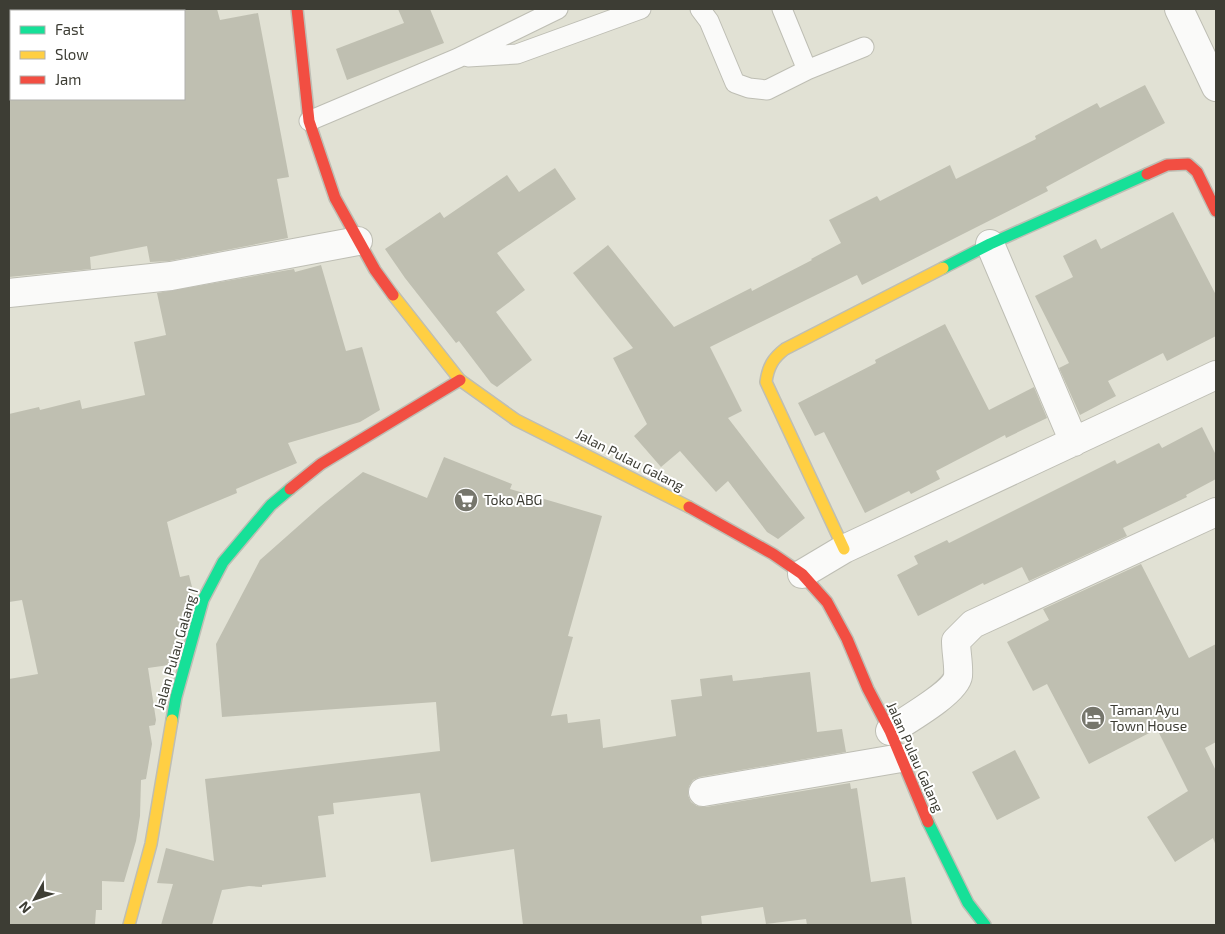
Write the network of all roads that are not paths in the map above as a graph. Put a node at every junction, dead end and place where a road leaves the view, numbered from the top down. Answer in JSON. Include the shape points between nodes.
{"nodes":[{"id":1,"x":297,"y":9,"type":"edge"},
{"id":2,"x":558,"y":9,"type":"edge"},
{"id":3,"x":640,"y":9,"type":"edge"},
{"id":4,"x":700,"y":9,"type":"edge"},
{"id":5,"x":782,"y":9,"type":"edge"},
{"id":6,"x":1179,"y":9,"type":"edge"},
{"id":7,"x":864,"y":47,"type":"dead end"},
{"id":8,"x":458,"y":58,"type":"junction"},
{"id":9,"x":807,"y":70,"type":"junction"},
{"id":10,"x":1216,"y":87,"type":"edge"},
{"id":11,"x":309,"y":121,"type":"junction"},
{"id":12,"x":1216,"y":210,"type":"edge"},
{"id":13,"x":358,"y":241,"type":"junction"},
{"id":14,"x":990,"y":244,"type":"junction"},
{"id":15,"x":9,"y":293,"type":"edge"},
{"id":16,"x":1216,"y":375,"type":"edge"},
{"id":17,"x":460,"y":380,"type":"junction"},
{"id":18,"x":1074,"y":442,"type":"junction"},
{"id":19,"x":1216,"y":512,"type":"edge"},
{"id":20,"x":844,"y":549,"type":"junction"},
{"id":21,"x":802,"y":574,"type":"junction"},
{"id":22,"x":890,"y":731,"type":"junction"},
{"id":23,"x":901,"y":758,"type":"junction"},
{"id":24,"x":703,"y":792,"type":"dead end"},
{"id":25,"x":129,"y":925,"type":"edge"},
{"id":26,"x":985,"y":925,"type":"edge"}],
"edges":[{"from":1,"to":11,"type":"street","name":"Jalan Pulau Galang"},
{"from":2,"to":8,"type":"lane"},
{"from":3,"to":8,"type":"lane","via":[[517,54]]},
{"from":4,"to":9,"type":"lane","via":[[709,21],[735,83],[767,90]]},
{"from":5,"to":9,"type":"lane"},
{"from":6,"to":10,"type":"street"},
{"from":7,"to":9,"type":"lane"},
{"from":8,"to":11,"type":"lane"},
{"from":11,"to":13,"type":"street","name":"Jalan Pulau Galang","via":[[335,198]]},
{"from":12,"to":14,"type":"street","via":[[1198,172],[1188,164],[1167,165]]},
{"from":13,"to":15,"type":"street","via":[[155,278]]},
{"from":13,"to":17,"type":"street","name":"Jalan Pulau Galang","via":[[400,305]]},
{"from":14,"to":18,"type":"street"},
{"from":14,"to":20,"type":"street","via":[[786,349],[768,366],[766,382]]},
{"from":16,"to":18,"type":"street"},
{"from":17,"to":21,"type":"street","name":"Jalan Pulau Galang","via":[[516,420],[711,518]]},
{"from":17,"to":25,"type":"street","name":"Jalan Pulau Galang I","via":[[321,464],[271,505],[223,562],[203,600],[176,697],[150,844]]},
{"from":18,"to":20,"type":"street"},
{"from":19,"to":22,"type":"street","via":[[973,624],[956,641],[958,676],[954,684],[945,694]]},
{"from":20,"to":21,"type":"street"},
{"from":21,"to":22,"type":"street","name":"Jalan Pulau Galang","via":[[827,602]]},
{"from":22,"to":23,"type":"street","name":"Jalan Pulau Galang"},
{"from":23,"to":24,"type":"street"},
{"from":23,"to":26,"type":"street","name":"Jalan Pulau Galang","via":[[933,835],[968,903]]}]}
